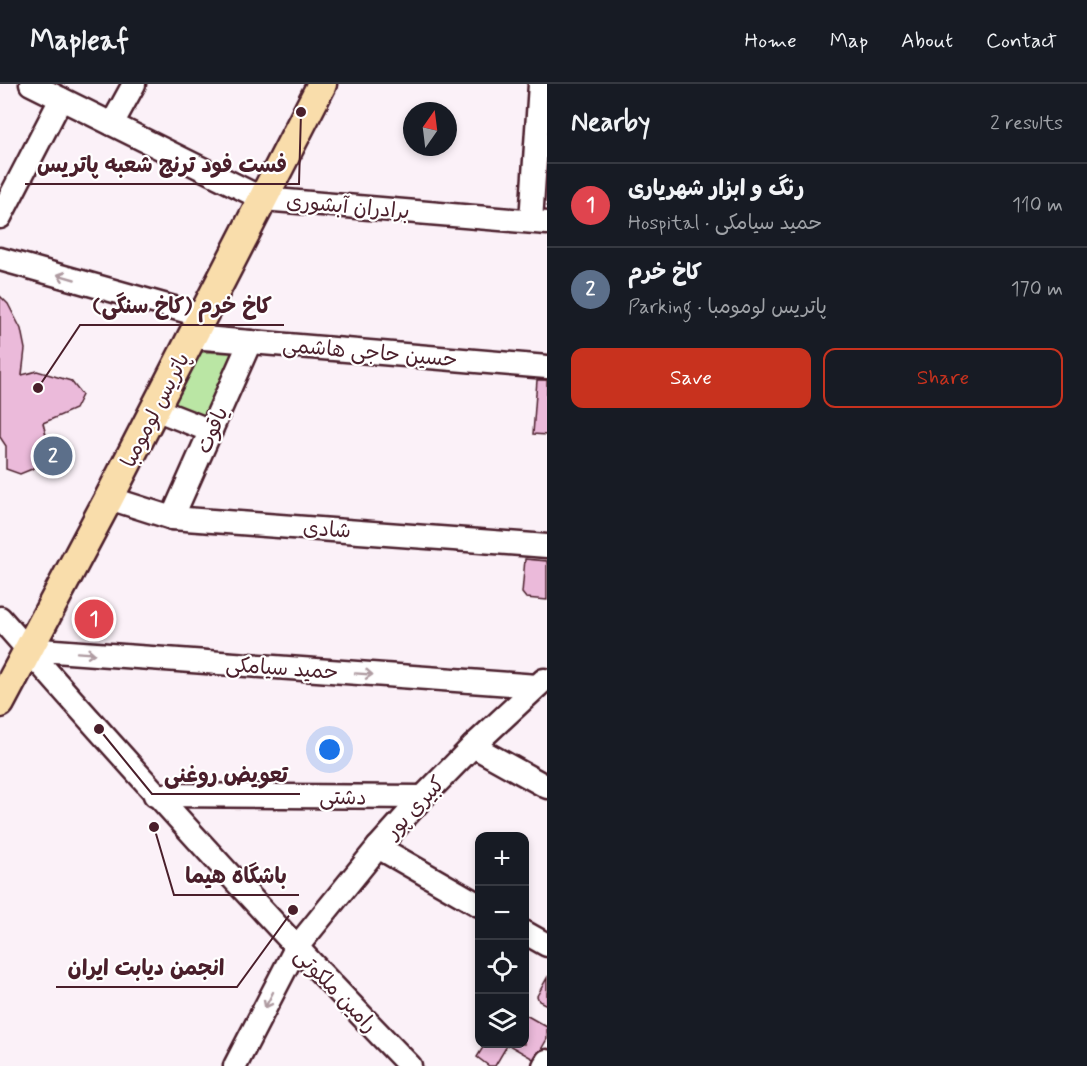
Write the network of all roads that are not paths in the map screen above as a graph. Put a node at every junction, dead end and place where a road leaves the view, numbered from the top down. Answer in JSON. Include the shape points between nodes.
{"nodes":[{"id":1,"x":31,"y":84,"type":"edge"},
{"id":2,"x":134,"y":84,"type":"edge"},
{"id":3,"x":322,"y":84,"type":"edge"},
{"id":4,"x":540,"y":84,"type":"edge"},
{"id":5,"x":61,"y":99,"type":"junction"},
{"id":6,"x":112,"y":124,"type":"junction"},
{"id":7,"x":263,"y":199,"type":"junction"},
{"id":8,"x":0,"y":217,"type":"edge"},
{"id":9,"x":539,"y":222,"type":"edge"},
{"id":10,"x":0,"y":259,"type":"edge"},
{"id":11,"x":198,"y":326,"type":"junction"},
{"id":12,"x":250,"y":342,"type":"junction"},
{"id":13,"x":547,"y":367,"type":"edge"},
{"id":14,"x":155,"y":409,"type":"junction"},
{"id":15,"x":212,"y":431,"type":"junction"},
{"id":16,"x":109,"y":498,"type":"junction"},
{"id":17,"x":172,"y":518,"type":"junction"},
{"id":18,"x":547,"y":546,"type":"edge"},
{"id":19,"x":0,"y":618,"type":"edge"},
{"id":20,"x":27,"y":649,"type":"junction"},
{"id":21,"x":542,"y":682,"type":"edge"},
{"id":22,"x":0,"y":703,"type":"edge"},
{"id":23,"x":473,"y":746,"type":"junction"},
{"id":24,"x":547,"y":787,"type":"edge"},
{"id":25,"x":155,"y":795,"type":"junction"},
{"id":26,"x":423,"y":797,"type":"junction"},
{"id":27,"x":378,"y":846,"type":"junction"},
{"id":28,"x":475,"y":902,"type":"edge"},
{"id":29,"x":529,"y":934,"type":"edge"},
{"id":30,"x":547,"y":945,"type":"edge"},
{"id":31,"x":296,"y":948,"type":"junction"},
{"id":32,"x":547,"y":1061,"type":"edge"},
{"id":33,"x":235,"y":1066,"type":"edge"},
{"id":34,"x":410,"y":1066,"type":"edge"},
{"id":35,"x":544,"y":1066,"type":"edge"}],
"edges":[{"from":1,"to":5,"type":"street","name":"برادران آبشوری"},
{"from":2,"to":6,"type":"street"},
{"from":3,"to":7,"type":"main road","name":"پاتریس لومومبا"},
{"from":4,"to":9,"type":"street"},
{"from":5,"to":6,"type":"street","name":"برادران آبشوری"},
{"from":5,"to":8,"type":"street"},
{"from":6,"to":7,"type":"street","name":"برادران آبشوری"},
{"from":7,"to":9,"type":"street","name":"برادران آبشوری"},
{"from":7,"to":11,"type":"main road","name":"پاتریس لومومبا"},
{"from":11,"to":10,"type":"street","name":"حسین حاجی هاشمی","one_way":true},
{"from":11,"to":12,"type":"street","name":"حسین حاجی هاشمی"},
{"from":11,"to":14,"type":"main road","name":"پاتریس لومومبا"},
{"from":12,"to":13,"type":"street","name":"حسین حاجی هاشمی"},
{"from":12,"to":15,"type":"street","name":"یاقوت"},
{"from":14,"to":15,"type":"street"},
{"from":14,"to":16,"type":"main road","name":"پاتریس لومومبا"},
{"from":15,"to":17,"type":"street","name":"یاقوت"},
{"from":16,"to":17,"type":"street","name":"شادی"},
{"from":16,"to":20,"type":"main road","name":"پاتریس لومومبا"},
{"from":17,"to":18,"type":"street","name":"شادی"},
{"from":19,"to":20,"type":"street","name":"رامین ملکوتی"},
{"from":20,"to":21,"type":"street","name":"حمید سیامکی","one_way":true},
{"from":20,"to":22,"type":"main road","name":"پاتریس لومومبا"},
{"from":20,"to":25,"type":"street","name":"رامین ملکوتی"},
{"from":21,"to":23,"type":"street","name":"کبیری پور"},
{"from":23,"to":24,"type":"street"},
{"from":23,"to":26,"type":"street","name":"کبیری پور"},
{"from":25,"to":26,"type":"street","name":"دشتی"},
{"from":25,"to":31,"type":"street","name":"رامین ملکوتی"},
{"from":26,"to":27,"type":"street","name":"کبیری پور"},
{"from":27,"to":28,"type":"street"},
{"from":27,"to":31,"type":"street","name":"کبیری پور"},
{"from":29,"to":30,"type":"street"},
{"from":31,"to":33,"type":"street","name":"کبیری پور","one_way":true},
{"from":31,"to":34,"type":"street","name":"رامین ملکوتی"},
{"from":32,"to":35,"type":"street"}]}
